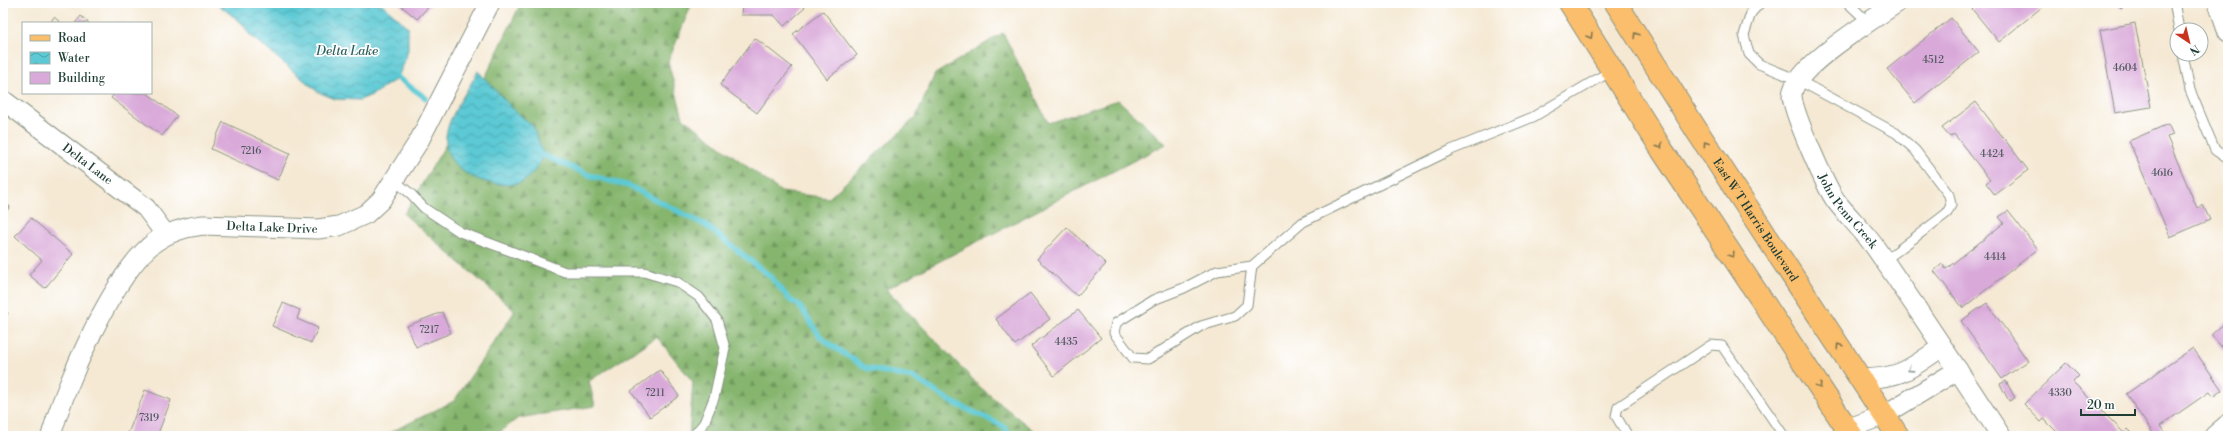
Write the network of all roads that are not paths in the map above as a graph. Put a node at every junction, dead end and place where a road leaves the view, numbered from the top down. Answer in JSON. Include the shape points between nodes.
{"nodes":[{"id":1,"x":490,"y":3,"type":"edge"},
{"id":2,"x":1570,"y":3,"type":"edge"},
{"id":3,"x":1616,"y":3,"type":"edge"},
{"id":4,"x":1760,"y":3,"type":"edge"},
{"id":5,"x":1848,"y":3,"type":"edge"},
{"id":6,"x":1897,"y":3,"type":"edge"},
{"id":7,"x":2177,"y":3,"type":"edge"},
{"id":8,"x":2218,"y":3,"type":"edge"},
{"id":9,"x":2178,"y":22,"type":"edge"},
{"id":10,"x":1869,"y":23,"type":"junction"},
{"id":11,"x":2228,"y":32,"type":"edge"},
{"id":12,"x":2185,"y":62,"type":"edge"},
{"id":13,"x":1611,"y":71,"type":"junction"},
{"id":14,"x":1798,"y":80,"type":"junction"},
{"id":15,"x":3,"y":100,"type":"edge"},
{"id":16,"x":2228,"y":157,"type":"edge"},
{"id":17,"x":395,"y":180,"type":"junction"},
{"id":18,"x":166,"y":235,"type":"junction"},
{"id":19,"x":1884,"y":261,"type":"junction"},
{"id":20,"x":1252,"y":266,"type":"junction"},
{"id":21,"x":1942,"y":347,"type":"junction"},
{"id":22,"x":1958,"y":370,"type":"junction"},
{"id":23,"x":1861,"y":379,"type":"junction"},
{"id":24,"x":1884,"y":415,"type":"junction"},
{"id":25,"x":2228,"y":424,"type":"edge"},
{"id":26,"x":1844,"y":434,"type":"edge"},
{"id":27,"x":51,"y":436,"type":"edge"},
{"id":28,"x":693,"y":436,"type":"edge"},
{"id":29,"x":1628,"y":436,"type":"edge"},
{"id":30,"x":1784,"y":436,"type":"edge"},
{"id":31,"x":1898,"y":436,"type":"edge"},
{"id":32,"x":2001,"y":436,"type":"edge"},
{"id":33,"x":2214,"y":436,"type":"edge"}],
"edges":[{"from":1,"to":17,"type":"street","name":"Delta Lake Drive","via":[[419,141]]},
{"from":2,"to":13,"type":"main road","one_way":true},
{"from":23,"to":3,"type":"main road","name":"East W T Harris Boulevard","one_way":true,"via":[[1697,131]]},
{"from":4,"to":14,"type":"lane","via":[[1751,13],[1744,35],[1749,54],[1758,64]]},
{"from":5,"to":10,"type":"lane"},
{"from":6,"to":10,"type":"street","name":"John Penn Creek"},
{"from":7,"to":9,"type":"lane","via":[[2175,7]]},
{"from":8,"to":11,"type":"street"},
{"from":10,"to":14,"type":"street","name":"John Penn Creek","via":[[1815,61]]},
{"from":12,"to":16,"type":"lane","via":[[2190,90],[2215,150],[2225,158]]},
{"from":13,"to":20,"type":"lane","via":[[1533,117],[1451,150],[1303,222]]},
{"from":13,"to":26,"type":"main road","one_way":true},
{"from":14,"to":19,"type":"street","name":"John Penn Creek","via":[[1792,95],[1798,119],[1835,200],[1863,231]]},
{"from":14,"to":19,"type":"lane","via":[[1896,133],[1915,150],[1949,195],[1951,205],[1947,213]]},
{"from":15,"to":18,"type":"street","name":"Delta Lane","via":[[146,208]]},
{"from":17,"to":18,"type":"street","name":"Delta Lake Drive","via":[[381,200],[366,214],[339,226],[318,228],[203,225]]},
{"from":17,"to":28,"type":"lane","via":[[424,208],[460,232],[565,272],[644,272],[677,282],[699,297],[717,320],[725,348],[714,398],[704,423]]},
{"from":18,"to":27,"type":"street","name":"Delta Lake Drive","via":[[142,254],[125,276],[99,319],[77,365]]},
{"from":19,"to":21,"type":"street","name":"John Penn Creek"},
{"from":20,"to":20,"type":"lane","via":[[1247,305],[1235,316],[1201,326],[1148,359],[1133,358],[1114,333],[1116,323],[1152,300],[1184,288],[1217,271]]},
{"from":21,"to":22,"type":"street","name":"John Penn Creek"},
{"from":21,"to":23,"type":"street","one_way":true,"via":[[1900,374],[1886,378]]},
{"from":22,"to":24,"type":"street"},
{"from":22,"to":32,"type":"street","name":"John Penn Creek"},
{"from":23,"to":24,"type":"main road","name":"East W T Harris Boulevard"},
{"from":24,"to":26,"type":"street"},
{"from":24,"to":31,"type":"main road","name":"East W T Harris Boulevard"},
{"from":25,"to":33,"type":"street"},
{"from":29,"to":30,"type":"lane","via":[[1616,416],[1618,407],[1711,345],[1722,346]]}]}
